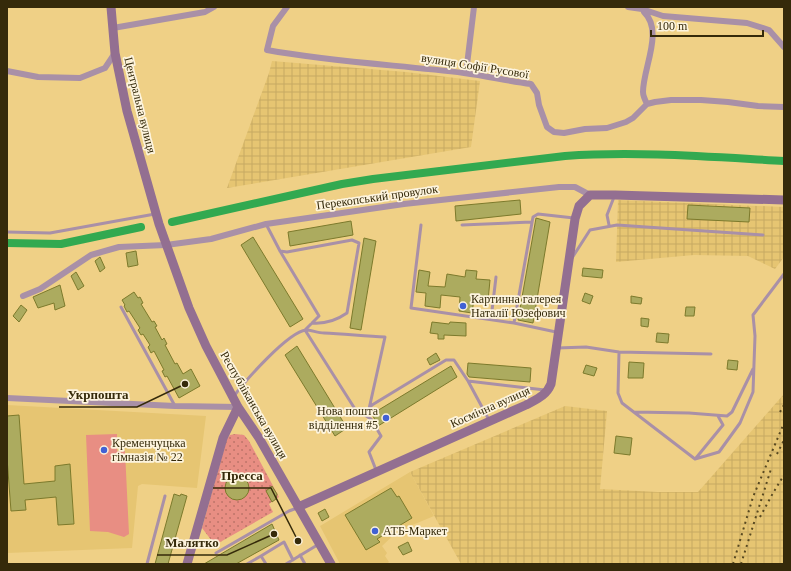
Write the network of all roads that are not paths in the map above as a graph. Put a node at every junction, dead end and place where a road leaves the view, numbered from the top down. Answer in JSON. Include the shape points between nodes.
{"nodes":[{"id":1,"x":111,"y":7,"type":"edge"},
{"id":2,"x":214,"y":7,"type":"edge"},
{"id":3,"x":287,"y":7,"type":"edge"},
{"id":4,"x":474,"y":7,"type":"edge"},
{"id":5,"x":628,"y":7,"type":"edge"},
{"id":6,"x":642,"y":8,"type":"edge"},
{"id":7,"x":113,"y":28,"type":"junction"},
{"id":8,"x":784,"y":47,"type":"edge"},
{"id":9,"x":115,"y":53,"type":"junction"},
{"id":10,"x":7,"y":71,"type":"edge"},
{"id":11,"x":466,"y":73,"type":"junction"},
{"id":12,"x":646,"y":104,"type":"junction"},
{"id":13,"x":784,"y":107,"type":"edge"},
{"id":14,"x":615,"y":194,"type":"junction"},
{"id":15,"x":590,"y":195,"type":"junction"},
{"id":16,"x":784,"y":200,"type":"edge"},
{"id":17,"x":155,"y":210,"type":"junction"},
{"id":18,"x":575,"y":219,"type":"junction"},
{"id":19,"x":532,"y":222,"type":"junction"},
{"id":20,"x":266,"y":224,"type":"junction"},
{"id":21,"x":462,"y":224,"type":"dead end"},
{"id":22,"x":421,"y":225,"type":"dead end"},
{"id":23,"x":609,"y":226,"type":"junction"},
{"id":24,"x":7,"y":232,"type":"edge"},
{"id":25,"x":763,"y":235,"type":"dead end"},
{"id":26,"x":166,"y":245,"type":"junction"},
{"id":27,"x":280,"y":251,"type":"junction"},
{"id":28,"x":569,"y":263,"type":"junction"},
{"id":29,"x":784,"y":274,"type":"edge"},
{"id":30,"x":496,"y":277,"type":"dead end"},
{"id":31,"x":22,"y":296,"type":"dead end"},
{"id":32,"x":121,"y":307,"type":"dead end"},
{"id":33,"x":491,"y":319,"type":"junction"},
{"id":34,"x":514,"y":322,"type":"junction"},
{"id":35,"x":312,"y":323,"type":"junction"},
{"id":36,"x":305,"y":330,"type":"junction"},
{"id":37,"x":558,"y":332,"type":"junction"},
{"id":38,"x":556,"y":348,"type":"junction"},
{"id":39,"x":619,"y":352,"type":"junction"},
{"id":40,"x":710,"y":354,"type":"dead end"},
{"id":41,"x":754,"y":368,"type":"junction"},
{"id":42,"x":468,"y":382,"type":"junction"},
{"id":43,"x":548,"y":391,"type":"junction"},
{"id":44,"x":233,"y":397,"type":"junction"},
{"id":45,"x":7,"y":398,"type":"edge"},
{"id":46,"x":175,"y":406,"type":"junction"},
{"id":47,"x":238,"y":407,"type":"junction"},
{"id":48,"x":369,"y":409,"type":"junction"},
{"id":49,"x":634,"y":412,"type":"junction"},
{"id":50,"x":364,"y":414,"type":"junction"},
{"id":51,"x":718,"y":416,"type":"junction"},
{"id":52,"x":727,"y":416,"type":"junction"},
{"id":53,"x":490,"y":421,"type":"junction"},
{"id":54,"x":723,"y":425,"type":"junction"},
{"id":55,"x":228,"y":427,"type":"junction"},
{"id":56,"x":252,"y":428,"type":"junction"},
{"id":57,"x":695,"y":459,"type":"junction"},
{"id":58,"x":376,"y":472,"type":"junction"},
{"id":59,"x":165,"y":496,"type":"dead end"},
{"id":60,"x":298,"y":507,"type":"junction"},
{"id":61,"x":319,"y":544,"type":"junction"},
{"id":62,"x":216,"y":552,"type":"dead end"},
{"id":63,"x":300,"y":555,"type":"junction"},
{"id":64,"x":261,"y":556,"type":"junction"},
{"id":65,"x":293,"y":560,"type":"junction"},
{"id":66,"x":147,"y":564,"type":"edge"},
{"id":67,"x":187,"y":564,"type":"edge"},
{"id":68,"x":247,"y":564,"type":"edge"},
{"id":69,"x":266,"y":564,"type":"edge"},
{"id":70,"x":286,"y":564,"type":"edge"},
{"id":71,"x":305,"y":564,"type":"edge"},
{"id":72,"x":331,"y":564,"type":"edge"}],
"edges":[{"from":1,"to":7,"type":"street","name":"Центральна вулиця"},
{"from":2,"to":7,"type":"street","via":[[205,12]]},
{"from":3,"to":11,"type":"street","name":"вулиця Софії Русової","via":[[273,26],[267,50]]},
{"from":4,"to":11,"type":"street"},
{"from":5,"to":6,"type":"street"},
{"from":6,"to":8,"type":"street","via":[[663,16],[747,24],[768,30]]},
{"from":6,"to":12,"type":"street","via":[[650,17],[653,32],[643,93]]},
{"from":7,"to":9,"type":"street","name":"Центральна вулиця"},
{"from":9,"to":10,"type":"street","via":[[105,68],[80,78],[38,77]]},
{"from":9,"to":17,"type":"street","name":"Центральна вулиця"},
{"from":11,"to":12,"type":"street","name":"вулиця Софії Русової","via":[[531,84],[537,93],[547,127],[554,132],[607,128],[634,118]]},
{"from":12,"to":13,"type":"street","via":[[671,100],[701,100]]},
{"from":14,"to":15,"type":"street"},
{"from":14,"to":16,"type":"street"},
{"from":14,"to":23,"type":"lane","via":[[607,215]]},
{"from":15,"to":18,"type":"street","name":"Космічна вулиця","via":[[578,206]]},
{"from":15,"to":20,"type":"street","name":"Перекопський провулок","via":[[575,187],[559,187],[404,204]]},
{"from":17,"to":24,"type":"lane","via":[[50,233]]},
{"from":17,"to":26,"type":"street","name":"Республіканська вулиця"},
{"from":18,"to":19,"type":"lane","via":[[538,214],[533,217]]},
{"from":18,"to":28,"type":"street","name":"Космічна вулиця"},
{"from":19,"to":21,"type":"lane"},
{"from":19,"to":34,"type":"lane"},
{"from":20,"to":26,"type":"street","name":"Перекопський провулок","via":[[211,239]]},
{"from":20,"to":27,"type":"lane"},
{"from":22,"to":33,"type":"lane","via":[[411,308]]},
{"from":23,"to":25,"type":"lane"},
{"from":23,"to":28,"type":"lane","via":[[590,230]]},
{"from":26,"to":31,"type":"street","name":"Перекопський провулок","via":[[119,247],[90,255],[40,289]]},
{"from":26,"to":44,"type":"street","name":"Республіканська вулиця","via":[[189,308]]},
{"from":27,"to":35,"type":"lane","via":[[319,316]]},
{"from":27,"to":35,"type":"lane","via":[[287,252],[352,240],[359,243],[347,313],[321,324]]},
{"from":28,"to":37,"type":"street","name":"Космічна вулиця"},
{"from":29,"to":41,"type":"lane","via":[[753,315]]},
{"from":30,"to":33,"type":"lane"},
{"from":32,"to":46,"type":"lane"},
{"from":33,"to":34,"type":"lane"},
{"from":34,"to":37,"type":"lane"},
{"from":35,"to":36,"type":"lane"},
{"from":36,"to":44,"type":"lane","via":[[289,338]]},
{"from":36,"to":48,"type":"lane","via":[[385,337]]},
{"from":36,"to":50,"type":"lane","via":[[355,409]]},
{"from":37,"to":38,"type":"street","name":"Космічна вулиця"},
{"from":38,"to":39,"type":"lane","via":[[586,347]]},
{"from":38,"to":43,"type":"street","name":"Космічна вулиця"},
{"from":39,"to":40,"type":"lane"},
{"from":39,"to":49,"type":"lane","via":[[618,393],[622,403]]},
{"from":41,"to":52,"type":"lane","via":[[732,412]]},
{"from":41,"to":57,"type":"lane","via":[[753,392],[740,423],[719,452]]},
{"from":42,"to":43,"type":"lane"},
{"from":42,"to":48,"type":"lane","via":[[454,360],[446,360]]},
{"from":42,"to":53,"type":"lane"},
{"from":43,"to":53,"type":"street","name":"Космічна вулиця","via":[[543,396]]},
{"from":44,"to":47,"type":"street","name":"Республіканська вулиця"},
{"from":45,"to":46,"type":"street"},
{"from":46,"to":47,"type":"street"},
{"from":47,"to":55,"type":"street"},
{"from":47,"to":56,"type":"street","name":"Республіканська вулиця"},
{"from":48,"to":50,"type":"lane"},
{"from":49,"to":51,"type":"lane"},
{"from":49,"to":57,"type":"lane"},
{"from":50,"to":58,"type":"lane","via":[[371,419],[381,436],[369,452]]},
{"from":51,"to":52,"type":"lane"},
{"from":51,"to":54,"type":"lane"},
{"from":52,"to":54,"type":"lane"},
{"from":53,"to":58,"type":"street","name":"Космічна вулиця"},
{"from":54,"to":57,"type":"lane"},
{"from":55,"to":56,"type":"street","via":[[236,422],[244,422]]},
{"from":55,"to":67,"type":"street"},
{"from":56,"to":60,"type":"street","name":"Республіканська вулиця"},
{"from":58,"to":60,"type":"street","name":"Космічна вулиця"},
{"from":59,"to":66,"type":"lane"},
{"from":60,"to":61,"type":"street","name":"Республіканська вулиця"},
{"from":60,"to":62,"type":"lane"},
{"from":61,"to":63,"type":"lane"},
{"from":61,"to":72,"type":"street","name":"Республіканська вулиця"},
{"from":63,"to":65,"type":"lane"},
{"from":63,"to":71,"type":"lane"},
{"from":64,"to":65,"type":"lane","via":[[284,542]]},
{"from":64,"to":68,"type":"lane"},
{"from":64,"to":69,"type":"lane"},
{"from":65,"to":70,"type":"lane"}]}
